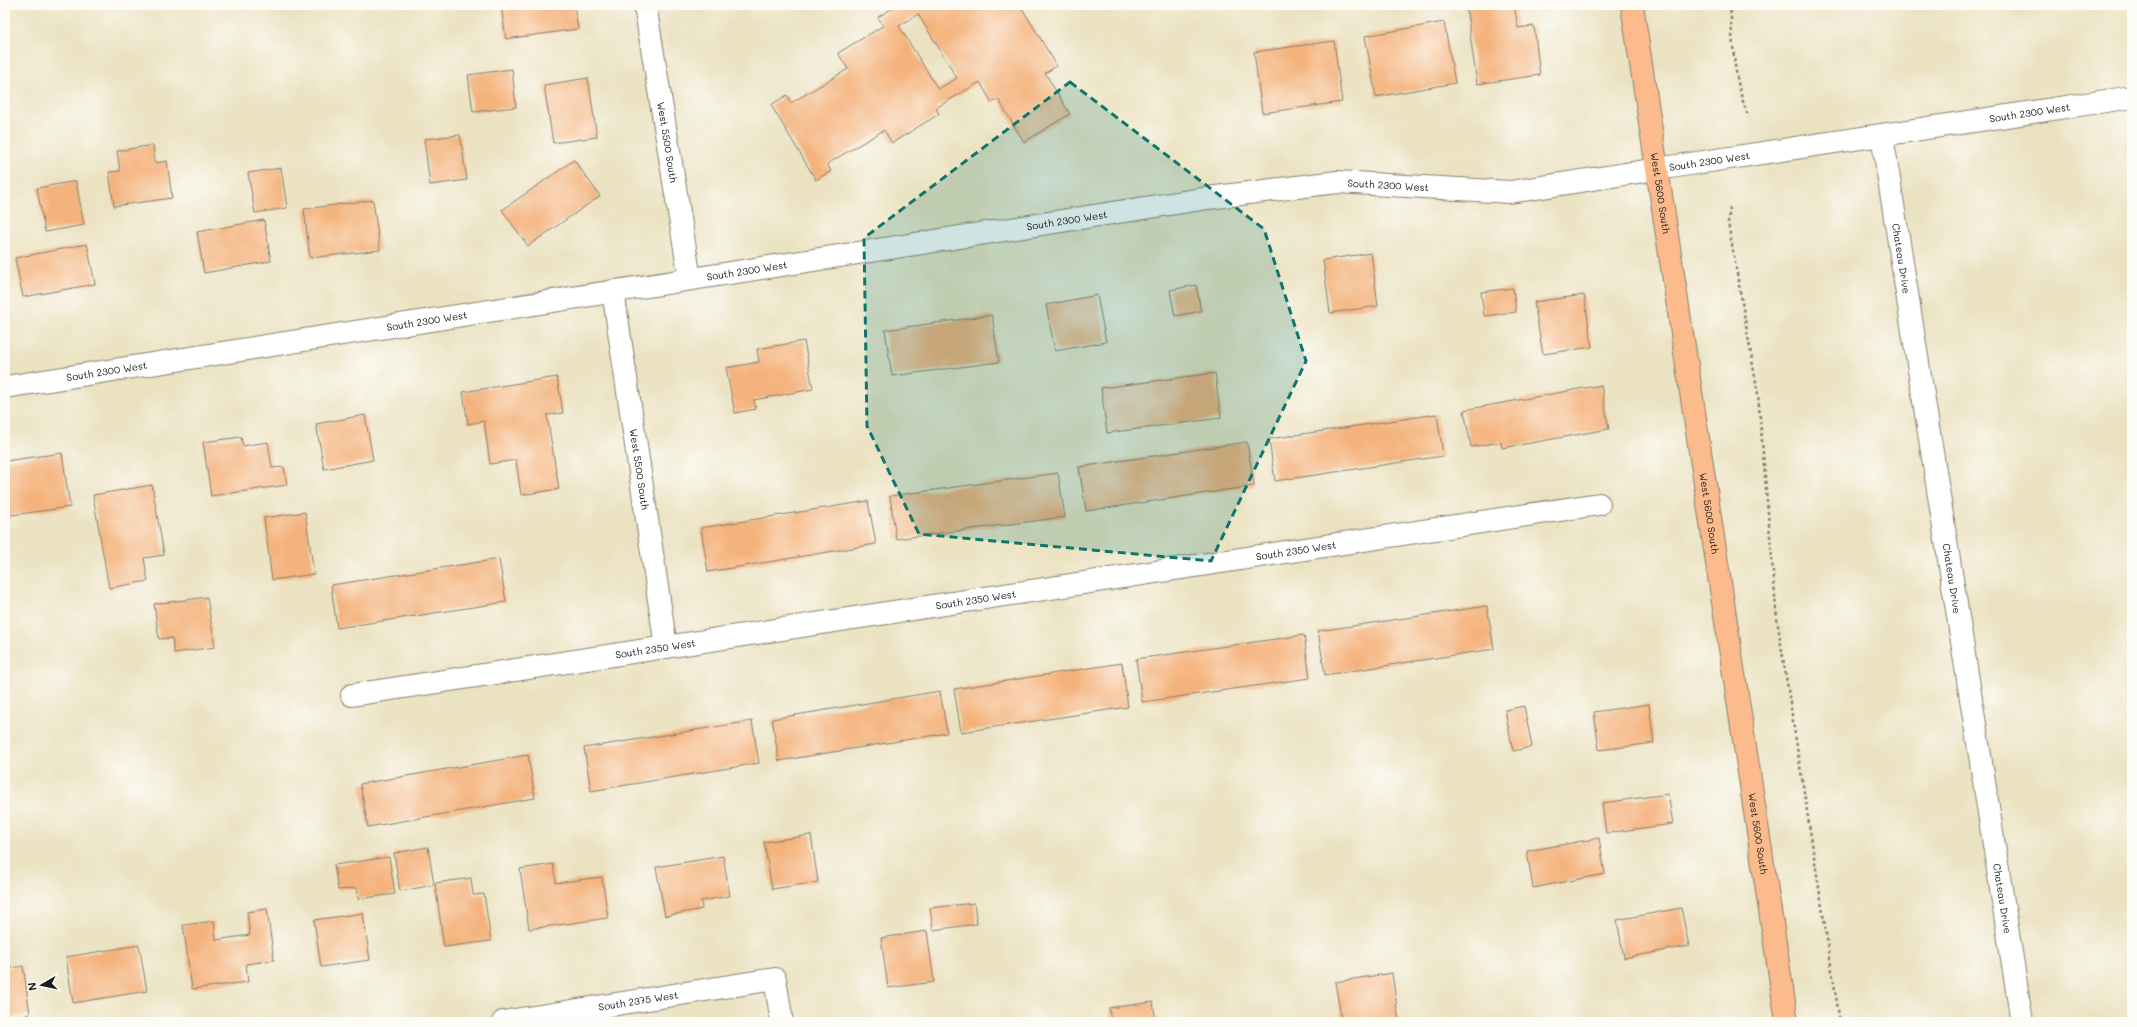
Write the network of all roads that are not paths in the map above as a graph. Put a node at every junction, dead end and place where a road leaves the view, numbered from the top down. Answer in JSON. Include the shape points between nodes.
{"nodes":[{"id":1,"x":645,"y":5,"type":"edge"},
{"id":2,"x":1632,"y":5,"type":"edge"},
{"id":3,"x":2132,"y":98,"type":"edge"},
{"id":4,"x":1882,"y":136,"type":"junction"},
{"id":5,"x":1657,"y":169,"type":"junction"},
{"id":6,"x":690,"y":280,"type":"junction"},
{"id":7,"x":613,"y":291,"type":"junction"},
{"id":8,"x":5,"y":387,"type":"edge"},
{"id":9,"x":1599,"y":504,"type":"dead end"},
{"id":10,"x":666,"y":647,"type":"junction"},
{"id":11,"x":352,"y":695,"type":"dead end"},
{"id":12,"x":502,"y":1022,"type":"edge"},
{"id":13,"x":782,"y":1022,"type":"edge"},
{"id":14,"x":1788,"y":1022,"type":"edge"},
{"id":15,"x":2022,"y":1022,"type":"edge"}],
"edges":[{"from":1,"to":6,"type":"street","name":"West 5500 South"},
{"from":2,"to":5,"type":"main road","name":"West 5600 South"},
{"from":3,"to":4,"type":"street","name":"South 2300 West"},
{"from":4,"to":5,"type":"street","name":"South 2300 West"},
{"from":4,"to":15,"type":"street","name":"Chateau Drive"},
{"from":5,"to":6,"type":"street","name":"South 2300 West","via":[[1510,192],[1337,182],[1208,198]]},
{"from":5,"to":14,"type":"main road","name":"West 5600 South"},
{"from":6,"to":7,"type":"street","name":"South 2300 West"},
{"from":7,"to":8,"type":"street","name":"South 2300 West"},
{"from":7,"to":10,"type":"street","name":"West 5500 South"},
{"from":9,"to":10,"type":"street","name":"South 2350 West"},
{"from":10,"to":11,"type":"street","name":"South 2350 West"},
{"from":12,"to":13,"type":"street","name":"South 2375 West","via":[[775,978]]}]}
